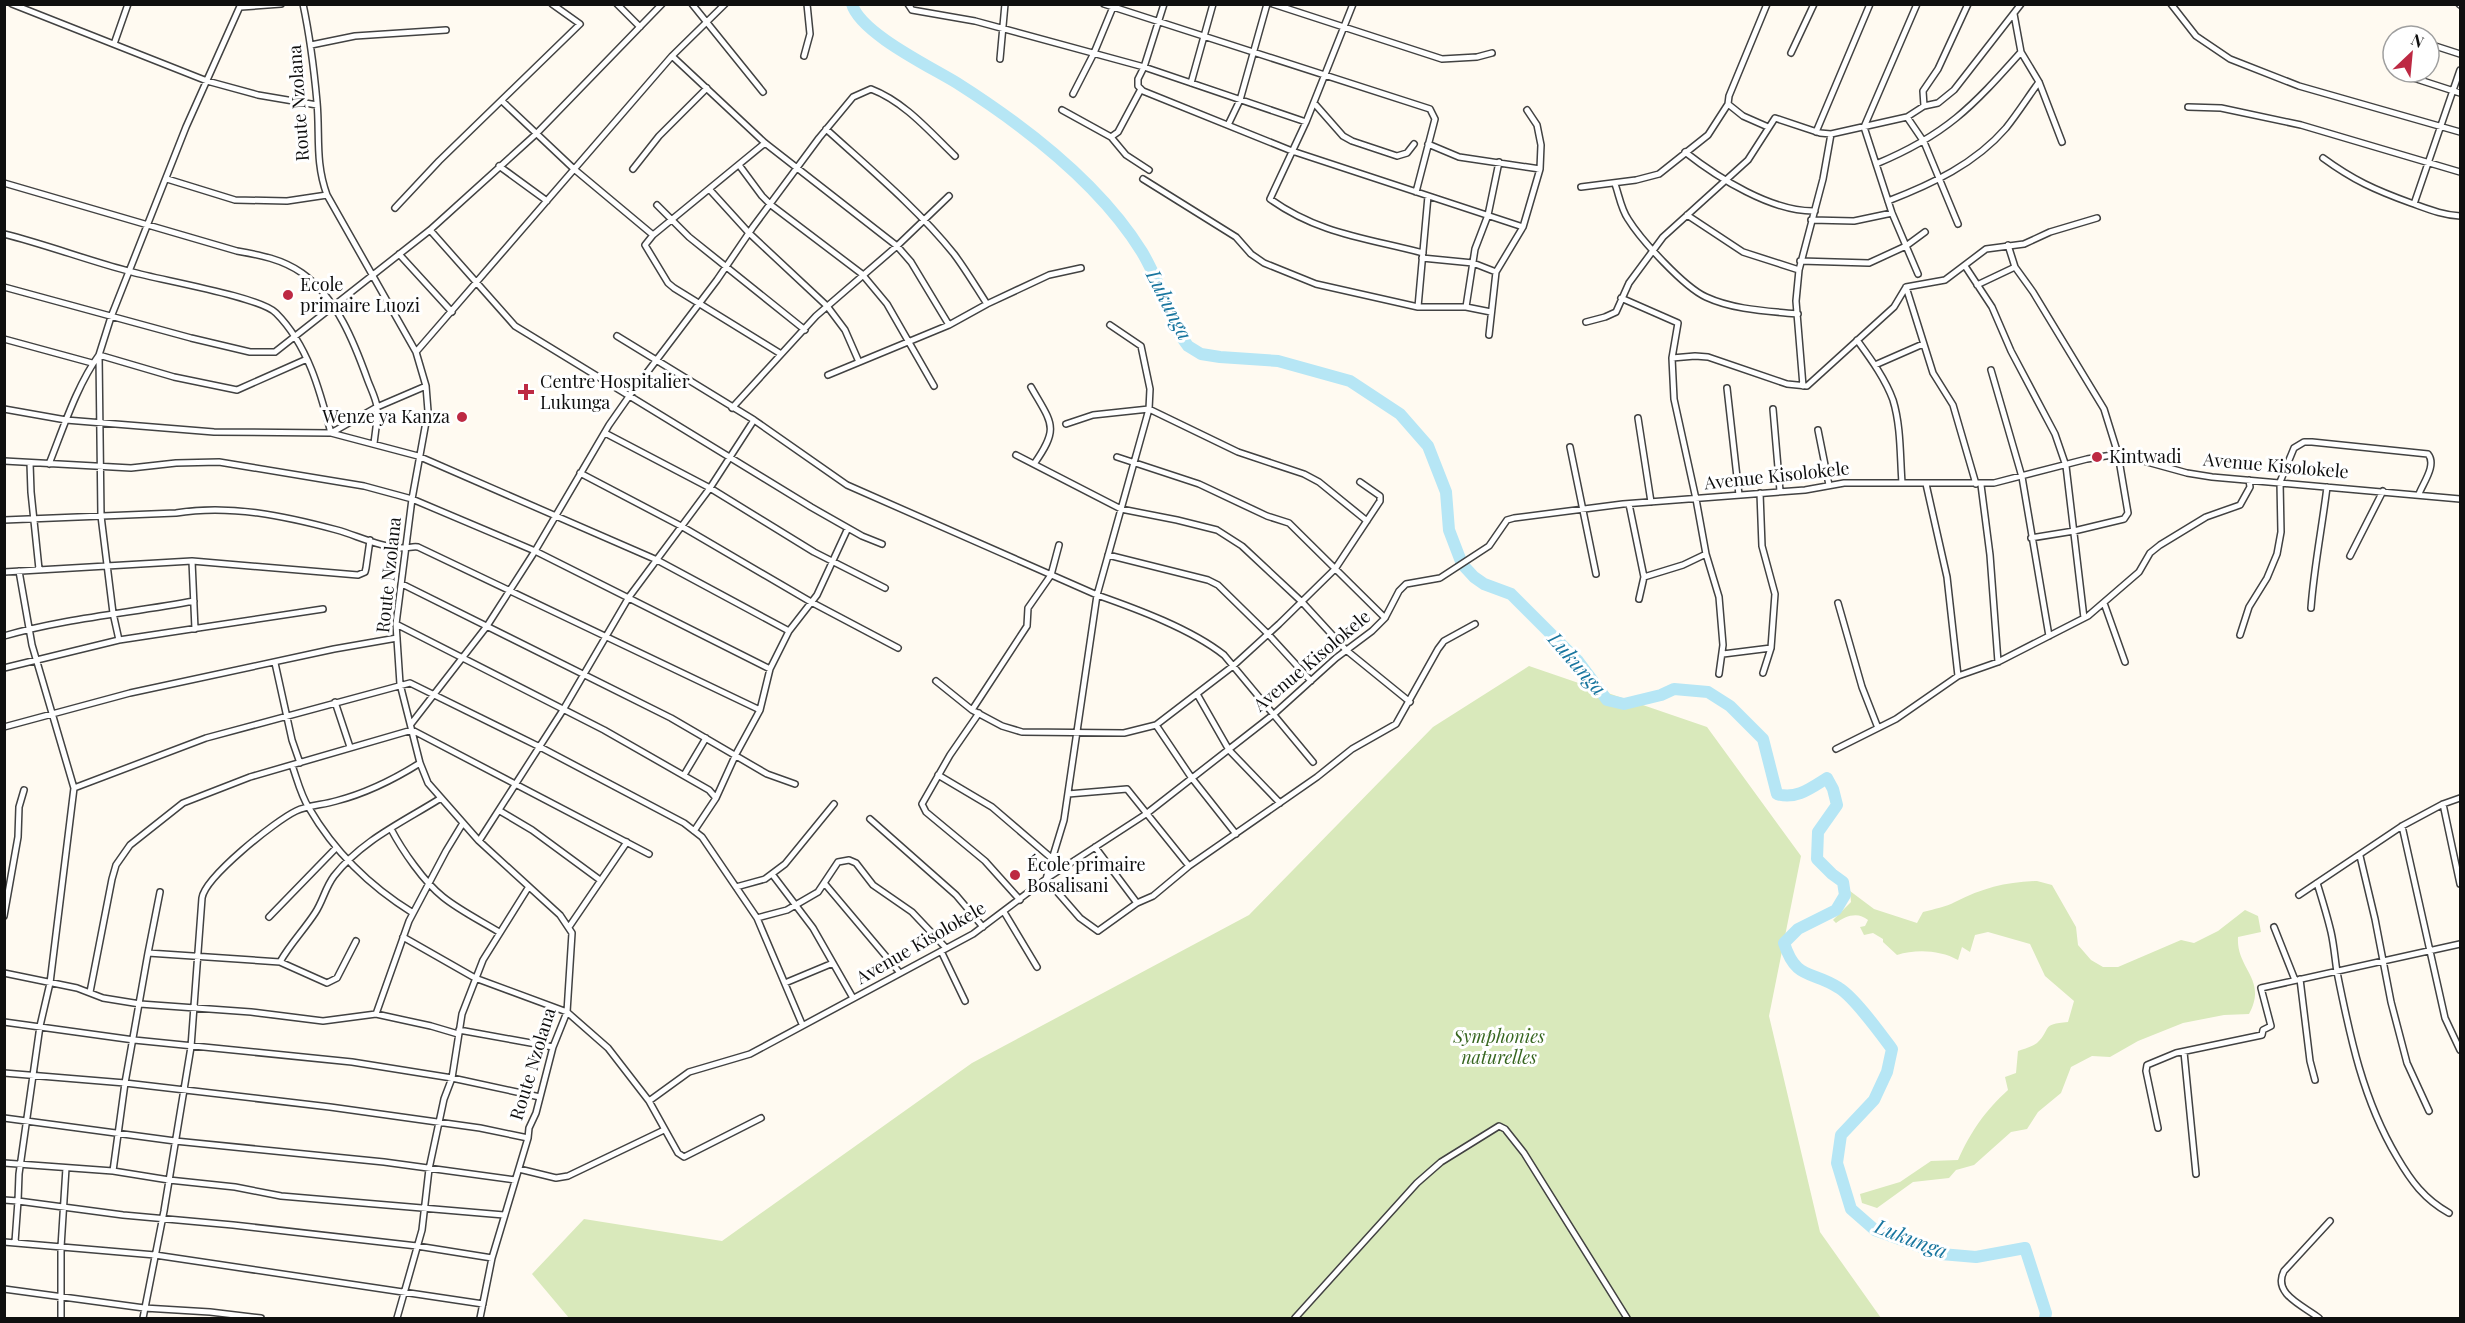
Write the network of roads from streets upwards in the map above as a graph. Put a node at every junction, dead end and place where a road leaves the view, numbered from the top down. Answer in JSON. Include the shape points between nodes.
{"nodes":[{"id":1,"x":12,"y":4,"type":"edge"},
{"id":2,"x":128,"y":4,"type":"edge"},
{"id":3,"x":281,"y":4,"type":"edge"},
{"id":4,"x":303,"y":4,"type":"edge"},
{"id":5,"x":552,"y":4,"type":"edge"},
{"id":6,"x":617,"y":4,"type":"edge"},
{"id":7,"x":662,"y":4,"type":"edge"},
{"id":8,"x":692,"y":4,"type":"edge"},
{"id":9,"x":725,"y":4,"type":"edge"},
{"id":10,"x":807,"y":4,"type":"edge"},
{"id":11,"x":908,"y":4,"type":"edge"},
{"id":12,"x":1005,"y":4,"type":"edge"},
{"id":13,"x":1104,"y":4,"type":"edge"},
{"id":14,"x":1164,"y":4,"type":"edge"},
{"id":15,"x":1213,"y":4,"type":"edge"},
{"id":16,"x":1267,"y":4,"type":"edge"},
{"id":17,"x":1273,"y":4,"type":"edge"},
{"id":18,"x":1353,"y":4,"type":"edge"},
{"id":19,"x":1767,"y":4,"type":"edge"},
{"id":20,"x":1814,"y":4,"type":"edge"},
{"id":21,"x":1870,"y":4,"type":"edge"},
{"id":22,"x":1917,"y":4,"type":"edge"},
{"id":23,"x":1968,"y":4,"type":"edge"},
{"id":24,"x":2021,"y":4,"type":"edge"},
{"id":25,"x":2171,"y":4,"type":"edge"},
{"id":26,"x":241,"y":6,"type":"edge"},
{"id":27,"x":1113,"y":7,"type":"junction"},
{"id":28,"x":2014,"y":14,"type":"junction"},
{"id":29,"x":706,"y":22,"type":"junction"},
{"id":30,"x":1158,"y":23,"type":"junction"},
{"id":31,"x":640,"y":27,"type":"junction"},
{"id":32,"x":1003,"y":29,"type":"junction"},
{"id":33,"x":1345,"y":29,"type":"junction"},
{"id":34,"x":446,"y":30,"type":"dead end"},
{"id":35,"x":1204,"y":37,"type":"junction"},
{"id":36,"x":114,"y":44,"type":"junction"},
{"id":37,"x":311,"y":45,"type":"junction"},
{"id":38,"x":2441,"y":48,"type":"edge"},
{"id":39,"x":1253,"y":52,"type":"junction"},
{"id":40,"x":2021,"y":52,"type":"junction"},
{"id":41,"x":1094,"y":53,"type":"junction"},
{"id":42,"x":1791,"y":53,"type":"dead end"},
{"id":43,"x":1492,"y":54,"type":"dead end"},
{"id":44,"x":2460,"y":54,"type":"edge"},
{"id":45,"x":672,"y":56,"type":"junction"},
{"id":46,"x":804,"y":56,"type":"dead end"},
{"id":47,"x":1000,"y":59,"type":"dead end"},
{"id":48,"x":1144,"y":67,"type":"junction"},
{"id":49,"x":2460,"y":70,"type":"edge"},
{"id":50,"x":1325,"y":75,"type":"junction"},
{"id":51,"x":207,"y":81,"type":"junction"},
{"id":52,"x":2039,"y":82,"type":"junction"},
{"id":53,"x":1191,"y":83,"type":"junction"},
{"id":54,"x":2434,"y":84,"type":"edge"},
{"id":55,"x":707,"y":88,"type":"junction"},
{"id":56,"x":1141,"y":89,"type":"junction"},
{"id":57,"x":2453,"y":90,"type":"junction"},
{"id":58,"x":763,"y":92,"type":"dead end"},
{"id":59,"x":2460,"y":93,"type":"edge"},
{"id":60,"x":1073,"y":94,"type":"dead end"},
{"id":61,"x":1240,"y":100,"type":"junction"},
{"id":62,"x":502,"y":101,"type":"junction"},
{"id":63,"x":1314,"y":103,"type":"junction"},
{"id":64,"x":317,"y":105,"type":"junction"},
{"id":65,"x":1728,"y":105,"type":"junction"},
{"id":66,"x":1924,"y":106,"type":"junction"},
{"id":67,"x":2188,"y":107,"type":"dead end"},
{"id":68,"x":1062,"y":110,"type":"dead end"},
{"id":69,"x":1527,"y":110,"type":"dead end"},
{"id":70,"x":1907,"y":117,"type":"junction"},
{"id":71,"x":1306,"y":122,"type":"junction"},
{"id":72,"x":1228,"y":125,"type":"junction"},
{"id":73,"x":1768,"y":127,"type":"junction"},
{"id":74,"x":1864,"y":127,"type":"junction"},
{"id":75,"x":2440,"y":127,"type":"junction"},
{"id":76,"x":826,"y":129,"type":"junction"},
{"id":77,"x":1816,"y":132,"type":"junction"},
{"id":78,"x":2460,"y":132,"type":"edge"},
{"id":79,"x":536,"y":134,"type":"junction"},
{"id":80,"x":1831,"y":134,"type":"junction"},
{"id":81,"x":1111,"y":136,"type":"junction"},
{"id":82,"x":1924,"y":142,"type":"junction"},
{"id":83,"x":2062,"y":142,"type":"dead end"},
{"id":84,"x":765,"y":143,"type":"junction"},
{"id":85,"x":1414,"y":144,"type":"dead end"},
{"id":86,"x":1428,"y":144,"type":"junction"},
{"id":87,"x":1292,"y":151,"type":"junction"},
{"id":88,"x":1685,"y":152,"type":"junction"},
{"id":89,"x":956,"y":156,"type":"dead end"},
{"id":90,"x":2323,"y":158,"type":"dead end"},
{"id":91,"x":1499,"y":162,"type":"junction"},
{"id":92,"x":1876,"y":164,"type":"junction"},
{"id":93,"x":2429,"y":164,"type":"junction"},
{"id":94,"x":739,"y":165,"type":"junction"},
{"id":95,"x":499,"y":166,"type":"junction"},
{"id":96,"x":797,"y":168,"type":"junction"},
{"id":97,"x":574,"y":169,"type":"junction"},
{"id":98,"x":633,"y":169,"type":"dead end"},
{"id":99,"x":1540,"y":169,"type":"junction"},
{"id":100,"x":1149,"y":170,"type":"dead end"},
{"id":101,"x":2460,"y":172,"type":"edge"},
{"id":102,"x":166,"y":179,"type":"junction"},
{"id":103,"x":1143,"y":179,"type":"dead end"},
{"id":104,"x":1727,"y":179,"type":"junction"},
{"id":105,"x":1941,"y":179,"type":"junction"},
{"id":106,"x":4,"y":183,"type":"edge"},
{"id":107,"x":1615,"y":184,"type":"junction"},
{"id":108,"x":1581,"y":187,"type":"dead end"},
{"id":109,"x":710,"y":190,"type":"junction"},
{"id":110,"x":1416,"y":192,"type":"junction"},
{"id":111,"x":327,"y":195,"type":"junction"},
{"id":112,"x":949,"y":196,"type":"dead end"},
{"id":113,"x":1428,"y":196,"type":"junction"},
{"id":114,"x":547,"y":201,"type":"junction"},
{"id":115,"x":1888,"y":201,"type":"junction"},
{"id":116,"x":2414,"y":204,"type":"junction"},
{"id":117,"x":657,"y":205,"type":"dead end"},
{"id":118,"x":771,"y":205,"type":"junction"},
{"id":119,"x":395,"y":208,"type":"dead end"},
{"id":120,"x":1815,"y":211,"type":"junction"},
{"id":121,"x":1892,"y":213,"type":"junction"},
{"id":122,"x":1488,"y":215,"type":"junction"},
{"id":123,"x":1687,"y":215,"type":"junction"},
{"id":124,"x":2460,"y":216,"type":"edge"},
{"id":125,"x":2097,"y":218,"type":"dead end"},
{"id":126,"x":672,"y":219,"type":"junction"},
{"id":127,"x":922,"y":220,"type":"junction"},
{"id":128,"x":1811,"y":220,"type":"junction"},
{"id":129,"x":1958,"y":224,"type":"dead end"},
{"id":130,"x":148,"y":225,"type":"junction"},
{"id":131,"x":1523,"y":227,"type":"junction"},
{"id":132,"x":430,"y":230,"type":"junction"},
{"id":133,"x":1925,"y":232,"type":"dead end"},
{"id":134,"x":749,"y":233,"type":"junction"},
{"id":135,"x":4,"y":234,"type":"edge"},
{"id":136,"x":652,"y":235,"type":"junction"},
{"id":137,"x":897,"y":246,"type":"junction"},
{"id":138,"x":1906,"y":246,"type":"junction"},
{"id":139,"x":2008,"y":246,"type":"junction"},
{"id":140,"x":1653,"y":250,"type":"junction"},
{"id":141,"x":399,"y":254,"type":"junction"},
{"id":142,"x":1423,"y":256,"type":"junction"},
{"id":143,"x":1800,"y":261,"type":"junction"},
{"id":144,"x":1473,"y":263,"type":"junction"},
{"id":145,"x":727,"y":266,"type":"junction"},
{"id":146,"x":1965,"y":266,"type":"junction"},
{"id":147,"x":2015,"y":267,"type":"junction"},
{"id":148,"x":1081,"y":268,"type":"dead end"},
{"id":149,"x":1799,"y":270,"type":"junction"},
{"id":150,"x":129,"y":272,"type":"junction"},
{"id":151,"x":1496,"y":272,"type":"junction"},
{"id":152,"x":862,"y":274,"type":"junction"},
{"id":153,"x":1918,"y":274,"type":"dead end"},
{"id":154,"x":372,"y":276,"type":"junction"},
{"id":155,"x":476,"y":285,"type":"junction"},
{"id":156,"x":1977,"y":285,"type":"junction"},
{"id":157,"x":4,"y":287,"type":"edge"},
{"id":158,"x":1906,"y":287,"type":"junction"},
{"id":159,"x":1621,"y":298,"type":"junction"},
{"id":160,"x":699,"y":304,"type":"junction"},
{"id":161,"x":987,"y":304,"type":"junction"},
{"id":162,"x":827,"y":306,"type":"junction"},
{"id":163,"x":332,"y":307,"type":"junction"},
{"id":164,"x":1418,"y":307,"type":"junction"},
{"id":165,"x":1466,"y":307,"type":"junction"},
{"id":166,"x":452,"y":312,"type":"junction"},
{"id":167,"x":1491,"y":312,"type":"junction"},
{"id":168,"x":1797,"y":314,"type":"junction"},
{"id":169,"x":111,"y":317,"type":"junction"},
{"id":170,"x":1586,"y":322,"type":"dead end"},
{"id":171,"x":949,"y":325,"type":"junction"},
{"id":172,"x":1110,"y":325,"type":"dead end"},
{"id":173,"x":805,"y":330,"type":"junction"},
{"id":174,"x":1489,"y":335,"type":"dead end"},
{"id":175,"x":295,"y":336,"type":"junction"},
{"id":176,"x":617,"y":336,"type":"dead end"},
{"id":177,"x":4,"y":339,"type":"edge"},
{"id":178,"x":908,"y":340,"type":"junction"},
{"id":179,"x":1857,"y":340,"type":"junction"},
{"id":180,"x":1923,"y":344,"type":"junction"},
{"id":181,"x":416,"y":352,"type":"junction"},
{"id":182,"x":781,"y":354,"type":"junction"},
{"id":183,"x":99,"y":355,"type":"junction"},
{"id":184,"x":1672,"y":358,"type":"junction"},
{"id":185,"x":307,"y":359,"type":"junction"},
{"id":186,"x":655,"y":360,"type":"junction"},
{"id":187,"x":859,"y":362,"type":"junction"},
{"id":188,"x":93,"y":363,"type":"junction"},
{"id":189,"x":1875,"y":365,"type":"junction"},
{"id":190,"x":1991,"y":370,"type":"dead end"},
{"id":191,"x":828,"y":375,"type":"dead end"},
{"id":192,"x":426,"y":386,"type":"junction"},
{"id":193,"x":934,"y":386,"type":"dead end"},
{"id":194,"x":1803,"y":386,"type":"junction"},
{"id":195,"x":1031,"y":387,"type":"dead end"},
{"id":196,"x":1727,"y":388,"type":"dead end"},
{"id":197,"x":630,"y":395,"type":"junction"},
{"id":198,"x":377,"y":407,"type":"junction"},
{"id":199,"x":732,"y":408,"type":"junction"},
{"id":200,"x":4,"y":409,"type":"edge"},
{"id":201,"x":1149,"y":409,"type":"junction"},
{"id":202,"x":1773,"y":410,"type":"dead end"},
{"id":203,"x":1638,"y":418,"type":"dead end"},
{"id":204,"x":66,"y":420,"type":"junction"},
{"id":205,"x":754,"y":420,"type":"junction"},
{"id":206,"x":99,"y":421,"type":"junction"},
{"id":207,"x":1066,"y":424,"type":"dead end"},
{"id":208,"x":1818,"y":430,"type":"dead end"},
{"id":209,"x":330,"y":433,"type":"junction"},
{"id":210,"x":605,"y":433,"type":"junction"},
{"id":211,"x":374,"y":444,"type":"junction"},
{"id":212,"x":1570,"y":447,"type":"dead end"},
{"id":213,"x":2118,"y":454,"type":"junction"},
{"id":214,"x":1016,"y":455,"type":"dead end"},
{"id":215,"x":418,"y":456,"type":"junction"},
{"id":216,"x":730,"y":456,"type":"junction"},
{"id":217,"x":1117,"y":457,"type":"dead end"},
{"id":218,"x":4,"y":461,"type":"edge"},
{"id":219,"x":1134,"y":462,"type":"junction"},
{"id":220,"x":30,"y":463,"type":"junction"},
{"id":221,"x":49,"y":464,"type":"junction"},
{"id":222,"x":1034,"y":464,"type":"junction"},
{"id":223,"x":2066,"y":466,"type":"junction"},
{"id":224,"x":100,"y":468,"type":"junction"},
{"id":225,"x":580,"y":473,"type":"junction"},
{"id":226,"x":2022,"y":477,"type":"junction"},
{"id":227,"x":2249,"y":480,"type":"junction"},
{"id":228,"x":1360,"y":482,"type":"dead end"},
{"id":229,"x":2280,"y":482,"type":"junction"},
{"id":230,"x":1902,"y":483,"type":"junction"},
{"id":231,"x":1926,"y":484,"type":"junction"},
{"id":232,"x":1979,"y":484,"type":"junction"},
{"id":233,"x":1829,"y":485,"type":"junction"},
{"id":234,"x":2327,"y":487,"type":"junction"},
{"id":235,"x":710,"y":488,"type":"junction"},
{"id":236,"x":1780,"y":491,"type":"junction"},
{"id":237,"x":2383,"y":491,"type":"junction"},
{"id":238,"x":1760,"y":493,"type":"junction"},
{"id":239,"x":2419,"y":494,"type":"junction"},
{"id":240,"x":1740,"y":495,"type":"junction"},
{"id":241,"x":411,"y":499,"type":"junction"},
{"id":242,"x":1696,"y":499,"type":"junction"},
{"id":243,"x":2460,"y":499,"type":"edge"},
{"id":244,"x":1652,"y":502,"type":"junction"},
{"id":245,"x":1629,"y":504,"type":"junction"},
{"id":246,"x":1121,"y":509,"type":"junction"},
{"id":247,"x":1582,"y":509,"type":"junction"},
{"id":248,"x":556,"y":515,"type":"junction"},
{"id":249,"x":100,"y":516,"type":"junction"},
{"id":250,"x":33,"y":519,"type":"junction"},
{"id":251,"x":4,"y":520,"type":"edge"},
{"id":252,"x":1367,"y":521,"type":"junction"},
{"id":253,"x":681,"y":526,"type":"junction"},
{"id":254,"x":848,"y":528,"type":"junction"},
{"id":255,"x":2074,"y":531,"type":"junction"},
{"id":256,"x":2031,"y":538,"type":"junction"},
{"id":257,"x":370,"y":540,"type":"junction"},
{"id":258,"x":882,"y":544,"type":"dead end"},
{"id":259,"x":1059,"y":545,"type":"dead end"},
{"id":260,"x":406,"y":549,"type":"junction"},
{"id":261,"x":535,"y":551,"type":"junction"},
{"id":262,"x":1706,"y":554,"type":"junction"},
{"id":263,"x":1108,"y":555,"type":"junction"},
{"id":264,"x":2350,"y":556,"type":"dead end"},
{"id":265,"x":657,"y":560,"type":"junction"},
{"id":266,"x":192,"y":561,"type":"junction"},
{"id":267,"x":831,"y":561,"type":"junction"},
{"id":268,"x":106,"y":567,"type":"junction"},
{"id":269,"x":1335,"y":568,"type":"junction"},
{"id":270,"x":39,"y":570,"type":"junction"},
{"id":271,"x":19,"y":571,"type":"junction"},
{"id":272,"x":4,"y":572,"type":"edge"},
{"id":273,"x":1051,"y":574,"type":"junction"},
{"id":274,"x":1596,"y":574,"type":"dead end"},
{"id":275,"x":1644,"y":577,"type":"junction"},
{"id":276,"x":402,"y":584,"type":"junction"},
{"id":277,"x":885,"y":588,"type":"dead end"},
{"id":278,"x":510,"y":590,"type":"junction"},
{"id":279,"x":1097,"y":595,"type":"junction"},
{"id":280,"x":629,"y":597,"type":"junction"},
{"id":281,"x":1639,"y":600,"type":"dead end"},
{"id":282,"x":194,"y":601,"type":"junction"},
{"id":283,"x":811,"y":602,"type":"junction"},
{"id":284,"x":1302,"y":602,"type":"junction"},
{"id":285,"x":1838,"y":603,"type":"dead end"},
{"id":286,"x":2104,"y":603,"type":"junction"},
{"id":287,"x":2311,"y":608,"type":"dead end"},
{"id":288,"x":323,"y":609,"type":"dead end"},
{"id":289,"x":113,"y":613,"type":"junction"},
{"id":290,"x":1385,"y":618,"type":"junction"},
{"id":291,"x":2084,"y":618,"type":"junction"},
{"id":292,"x":396,"y":624,"type":"junction"},
{"id":293,"x":1475,"y":624,"type":"dead end"},
{"id":294,"x":487,"y":626,"type":"junction"},
{"id":295,"x":30,"y":628,"type":"junction"},
{"id":296,"x":195,"y":629,"type":"junction"},
{"id":297,"x":789,"y":631,"type":"junction"},
{"id":298,"x":1268,"y":634,"type":"junction"},
{"id":299,"x":4,"y":636,"type":"edge"},
{"id":300,"x":605,"y":636,"type":"junction"},
{"id":301,"x":2049,"y":636,"type":"junction"},
{"id":302,"x":2240,"y":636,"type":"dead end"},
{"id":303,"x":397,"y":638,"type":"junction"},
{"id":304,"x":119,"y":640,"type":"junction"},
{"id":305,"x":898,"y":648,"type":"dead end"},
{"id":306,"x":1771,"y":648,"type":"junction"},
{"id":307,"x":1346,"y":650,"type":"junction"},
{"id":308,"x":1723,"y":654,"type":"junction"},
{"id":309,"x":464,"y":659,"type":"junction"},
{"id":310,"x":36,"y":660,"type":"junction"},
{"id":311,"x":1998,"y":662,"type":"junction"},
{"id":312,"x":2125,"y":662,"type":"dead end"},
{"id":313,"x":275,"y":663,"type":"junction"},
{"id":314,"x":1233,"y":666,"type":"junction"},
{"id":315,"x":4,"y":668,"type":"edge"},
{"id":316,"x":770,"y":669,"type":"junction"},
{"id":317,"x":1763,"y":673,"type":"dead end"},
{"id":318,"x":584,"y":674,"type":"junction"},
{"id":319,"x":1719,"y":674,"type":"dead end"},
{"id":320,"x":1958,"y":676,"type":"junction"},
{"id":321,"x":936,"y":681,"type":"dead end"},
{"id":322,"x":1311,"y":681,"type":"junction"},
{"id":323,"x":400,"y":684,"type":"junction"},
{"id":324,"x":1197,"y":694,"type":"junction"},
{"id":325,"x":434,"y":695,"type":"junction"},
{"id":326,"x":335,"y":702,"type":"junction"},
{"id":327,"x":1410,"y":702,"type":"junction"},
{"id":328,"x":563,"y":710,"type":"junction"},
{"id":329,"x":760,"y":710,"type":"junction"},
{"id":330,"x":972,"y":710,"type":"junction"},
{"id":331,"x":53,"y":713,"type":"junction"},
{"id":332,"x":979,"y":713,"type":"junction"},
{"id":333,"x":1274,"y":714,"type":"junction"},
{"id":334,"x":286,"y":717,"type":"junction"},
{"id":335,"x":1156,"y":725,"type":"junction"},
{"id":336,"x":4,"y":727,"type":"edge"},
{"id":337,"x":412,"y":727,"type":"junction"},
{"id":338,"x":1878,"y":728,"type":"junction"},
{"id":339,"x":1077,"y":733,"type":"junction"},
{"id":340,"x":706,"y":738,"type":"junction"},
{"id":341,"x":350,"y":747,"type":"junction"},
{"id":342,"x":540,"y":747,"type":"junction"},
{"id":343,"x":1836,"y":749,"type":"dead end"},
{"id":344,"x":1228,"y":750,"type":"junction"},
{"id":345,"x":736,"y":754,"type":"junction"},
{"id":346,"x":1313,"y":762,"type":"dead end"},
{"id":347,"x":300,"y":763,"type":"junction"},
{"id":348,"x":420,"y":763,"type":"junction"},
{"id":349,"x":292,"y":765,"type":"junction"},
{"id":350,"x":684,"y":775,"type":"junction"},
{"id":351,"x":938,"y":775,"type":"junction"},
{"id":352,"x":1191,"y":777,"type":"junction"},
{"id":353,"x":795,"y":784,"type":"dead end"},
{"id":354,"x":516,"y":785,"type":"junction"},
{"id":355,"x":74,"y":788,"type":"junction"},
{"id":356,"x":24,"y":790,"type":"dead end"},
{"id":357,"x":1068,"y":794,"type":"junction"},
{"id":358,"x":441,"y":798,"type":"junction"},
{"id":359,"x":716,"y":798,"type":"junction"},
{"id":360,"x":2460,"y":798,"type":"edge"},
{"id":361,"x":1280,"y":803,"type":"junction"},
{"id":362,"x":834,"y":804,"type":"dead end"},
{"id":363,"x":2443,"y":804,"type":"junction"},
{"id":364,"x":308,"y":807,"type":"junction"},
{"id":365,"x":500,"y":811,"type":"junction"},
{"id":366,"x":1146,"y":814,"type":"junction"},
{"id":367,"x":870,"y":819,"type":"dead end"},
{"id":368,"x":463,"y":824,"type":"junction"},
{"id":369,"x":2402,"y":826,"type":"junction"},
{"id":370,"x":391,"y":829,"type":"junction"},
{"id":371,"x":694,"y":831,"type":"junction"},
{"id":372,"x":1236,"y":834,"type":"junction"},
{"id":373,"x":479,"y":841,"type":"junction"},
{"id":374,"x":627,"y":842,"type":"junction"},
{"id":375,"x":1095,"y":847,"type":"junction"},
{"id":376,"x":336,"y":848,"type":"junction"},
{"id":377,"x":649,"y":854,"type":"dead end"},
{"id":378,"x":2360,"y":856,"type":"junction"},
{"id":379,"x":348,"y":860,"type":"junction"},
{"id":380,"x":1053,"y":860,"type":"junction"},
{"id":381,"x":1189,"y":866,"type":"junction"},
{"id":382,"x":1063,"y":868,"type":"junction"},
{"id":383,"x":772,"y":874,"type":"junction"},
{"id":384,"x":1046,"y":879,"type":"junction"},
{"id":385,"x":600,"y":880,"type":"junction"},
{"id":386,"x":430,"y":884,"type":"junction"},
{"id":387,"x":825,"y":884,"type":"junction"},
{"id":388,"x":2317,"y":884,"type":"junction"},
{"id":389,"x":2460,"y":884,"type":"edge"},
{"id":390,"x":736,"y":887,"type":"junction"},
{"id":391,"x":528,"y":888,"type":"junction"},
{"id":392,"x":160,"y":892,"type":"dead end"},
{"id":393,"x":2299,"y":895,"type":"dead end"},
{"id":394,"x":1020,"y":900,"type":"junction"},
{"id":395,"x":1137,"y":903,"type":"junction"},
{"id":396,"x":794,"y":905,"type":"junction"},
{"id":397,"x":1004,"y":912,"type":"junction"},
{"id":398,"x":413,"y":913,"type":"junction"},
{"id":399,"x":4,"y":916,"type":"edge"},
{"id":400,"x":269,"y":917,"type":"dead end"},
{"id":401,"x":757,"y":918,"type":"junction"},
{"id":402,"x":569,"y":927,"type":"junction"},
{"id":403,"x":983,"y":927,"type":"junction"},
{"id":404,"x":2274,"y":927,"type":"dead end"},
{"id":405,"x":499,"y":932,"type":"junction"},
{"id":406,"x":403,"y":937,"type":"junction"},
{"id":407,"x":356,"y":940,"type":"dead end"},
{"id":408,"x":2460,"y":944,"type":"edge"},
{"id":409,"x":943,"y":950,"type":"junction"},
{"id":410,"x":2430,"y":952,"type":"junction"},
{"id":411,"x":148,"y":953,"type":"junction"},
{"id":412,"x":199,"y":956,"type":"junction"},
{"id":413,"x":280,"y":962,"type":"junction"},
{"id":414,"x":2382,"y":962,"type":"junction"},
{"id":415,"x":833,"y":963,"type":"junction"},
{"id":416,"x":1037,"y":967,"type":"dead end"},
{"id":417,"x":2337,"y":971,"type":"junction"},
{"id":418,"x":4,"y":973,"type":"edge"},
{"id":419,"x":900,"y":973,"type":"junction"},
{"id":420,"x":475,"y":978,"type":"junction"},
{"id":421,"x":2297,"y":980,"type":"junction"},
{"id":422,"x":50,"y":983,"type":"junction"},
{"id":423,"x":785,"y":983,"type":"junction"},
{"id":424,"x":90,"y":992,"type":"junction"},
{"id":425,"x":853,"y":998,"type":"junction"},
{"id":426,"x":965,"y":1001,"type":"dead end"},
{"id":427,"x":140,"y":1004,"type":"junction"},
{"id":428,"x":193,"y":1009,"type":"junction"},
{"id":429,"x":567,"y":1012,"type":"junction"},
{"id":430,"x":376,"y":1014,"type":"junction"},
{"id":431,"x":4,"y":1022,"type":"edge"},
{"id":432,"x":802,"y":1024,"type":"junction"},
{"id":433,"x":40,"y":1026,"type":"junction"},
{"id":434,"x":458,"y":1032,"type":"junction"},
{"id":435,"x":134,"y":1040,"type":"junction"},
{"id":436,"x":191,"y":1047,"type":"junction"},
{"id":437,"x":553,"y":1047,"type":"junction"},
{"id":438,"x":2460,"y":1050,"type":"edge"},
{"id":439,"x":2184,"y":1052,"type":"junction"},
{"id":440,"x":4,"y":1073,"type":"edge"},
{"id":441,"x":33,"y":1076,"type":"junction"},
{"id":442,"x":452,"y":1078,"type":"junction"},
{"id":443,"x":2315,"y":1080,"type":"dead end"},
{"id":444,"x":125,"y":1083,"type":"junction"},
{"id":445,"x":184,"y":1090,"type":"junction"},
{"id":446,"x":540,"y":1097,"type":"junction"},
{"id":447,"x":649,"y":1101,"type":"junction"},
{"id":448,"x":2430,"y":1111,"type":"dead end"},
{"id":449,"x":4,"y":1118,"type":"edge"},
{"id":450,"x":761,"y":1118,"type":"dead end"},
{"id":451,"x":27,"y":1121,"type":"junction"},
{"id":452,"x":441,"y":1122,"type":"junction"},
{"id":453,"x":2158,"y":1128,"type":"dead end"},
{"id":454,"x":664,"y":1130,"type":"junction"},
{"id":455,"x":119,"y":1132,"type":"junction"},
{"id":456,"x":528,"y":1138,"type":"junction"},
{"id":457,"x":175,"y":1141,"type":"junction"},
{"id":458,"x":4,"y":1163,"type":"edge"},
{"id":459,"x":20,"y":1164,"type":"junction"},
{"id":460,"x":66,"y":1168,"type":"junction"},
{"id":461,"x":429,"y":1169,"type":"junction"},
{"id":462,"x":519,"y":1169,"type":"junction"},
{"id":463,"x":113,"y":1171,"type":"junction"},
{"id":464,"x":2196,"y":1174,"type":"dead end"},
{"id":465,"x":169,"y":1180,"type":"junction"},
{"id":466,"x":515,"y":1180,"type":"junction"},
{"id":467,"x":4,"y":1200,"type":"edge"},
{"id":468,"x":18,"y":1201,"type":"junction"},
{"id":469,"x":63,"y":1208,"type":"junction"},
{"id":470,"x":425,"y":1208,"type":"junction"},
{"id":471,"x":2449,"y":1213,"type":"dead end"},
{"id":472,"x":504,"y":1215,"type":"junction"},
{"id":473,"x":162,"y":1219,"type":"junction"},
{"id":474,"x":2330,"y":1221,"type":"dead end"},
{"id":475,"x":4,"y":1242,"type":"edge"},
{"id":476,"x":15,"y":1242,"type":"junction"},
{"id":477,"x":417,"y":1246,"type":"junction"},
{"id":478,"x":61,"y":1247,"type":"junction"},
{"id":479,"x":155,"y":1255,"type":"junction"},
{"id":480,"x":492,"y":1258,"type":"junction"},
{"id":481,"x":4,"y":1289,"type":"edge"},
{"id":482,"x":403,"y":1292,"type":"junction"},
{"id":483,"x":61,"y":1297,"type":"junction"},
{"id":484,"x":483,"y":1304,"type":"junction"},
{"id":485,"x":144,"y":1308,"type":"junction"},
{"id":486,"x":61,"y":1318,"type":"edge"},
{"id":487,"x":143,"y":1318,"type":"edge"},
{"id":488,"x":261,"y":1318,"type":"edge"},
{"id":489,"x":397,"y":1318,"type":"edge"},
{"id":490,"x":480,"y":1318,"type":"edge"},
{"id":491,"x":1295,"y":1318,"type":"edge"},
{"id":492,"x":1627,"y":1318,"type":"edge"},
{"id":493,"x":2319,"y":1318,"type":"edge"}],
"edges":[{"from":1,"to":36,"type":"street"},
{"from":2,"to":36,"type":"street"},
{"from":3,"to":26,"type":"street"},
{"from":4,"to":37,"type":"street","name":"Route Nzolana"},
{"from":5,"to":62,"type":"street","via":[[580,24]]},
{"from":6,"to":31,"type":"street"},
{"from":7,"to":31,"type":"street"},
{"from":8,"to":29,"type":"street"},
{"from":9,"to":29,"type":"street"},
{"from":10,"to":46,"type":"street","via":[[810,34]]},
{"from":11,"to":32,"type":"street","via":[[912,10]]},
{"from":12,"to":32,"type":"street"},
{"from":13,"to":27,"type":"street"},
{"from":14,"to":30,"type":"street"},
{"from":15,"to":35,"type":"street"},
{"from":16,"to":39,"type":"street"},
{"from":17,"to":33,"type":"street"},
{"from":18,"to":33,"type":"street"},
{"from":19,"to":65,"type":"street","via":[[1728,96]]},
{"from":20,"to":42,"type":"street"},
{"from":21,"to":77,"type":"street"},
{"from":22,"to":74,"type":"street"},
{"from":23,"to":66,"type":"street","via":[[1942,61],[1923,91]]},
{"from":24,"to":28,"type":"street"},
{"from":25,"to":75,"type":"street","via":[[2196,36],[2230,59],[2299,86]]},
{"from":26,"to":51,"type":"street"},
{"from":27,"to":30,"type":"street"},
{"from":27,"to":41,"type":"street"},
{"from":28,"to":40,"type":"street"},
{"from":28,"to":66,"type":"street","via":[[1954,90],[1938,103]]},
{"from":29,"to":45,"type":"street"},
{"from":29,"to":58,"type":"street"},
{"from":30,"to":35,"type":"street"},
{"from":30,"to":48,"type":"street"},
{"from":31,"to":79,"type":"street"},
{"from":32,"to":41,"type":"street"},
{"from":32,"to":47,"type":"street"},
{"from":33,"to":43,"type":"street","via":[[1442,59]]},
{"from":33,"to":50,"type":"street"},
{"from":34,"to":37,"type":"street","via":[[355,36]]},
{"from":35,"to":39,"type":"street"},
{"from":35,"to":53,"type":"street"},
{"from":36,"to":51,"type":"street"},
{"from":37,"to":64,"type":"street","name":"Route Nzolana"},
{"from":38,"to":44,"type":"street"},
{"from":39,"to":50,"type":"street"},
{"from":39,"to":61,"type":"street"},
{"from":40,"to":52,"type":"street"},
{"from":40,"to":82,"type":"street","via":[[1964,113]]},
{"from":41,"to":48,"type":"street"},
{"from":41,"to":60,"type":"street"},
{"from":45,"to":55,"type":"street"},
{"from":45,"to":97,"type":"street"},
{"from":48,"to":53,"type":"street"},
{"from":48,"to":56,"type":"street","via":[[1138,79]]},
{"from":49,"to":57,"type":"street"},
{"from":50,"to":63,"type":"street"},
{"from":50,"to":86,"type":"street","via":[[1430,109],[1435,118]]},
{"from":51,"to":64,"type":"street"},
{"from":51,"to":102,"type":"street"},
{"from":52,"to":83,"type":"street"},
{"from":52,"to":105,"type":"street","via":[[2005,128],[1976,155]]},
{"from":53,"to":61,"type":"street"},
{"from":54,"to":57,"type":"street"},
{"from":55,"to":84,"type":"street"},
{"from":55,"to":98,"type":"street","via":[[659,136]]},
{"from":56,"to":72,"type":"street"},
{"from":56,"to":81,"type":"street","via":[[1118,132]]},
{"from":57,"to":59,"type":"street"},
{"from":57,"to":75,"type":"street"},
{"from":61,"to":71,"type":"street"},
{"from":61,"to":72,"type":"street"},
{"from":62,"to":79,"type":"street"},
{"from":62,"to":119,"type":"street"},
{"from":63,"to":71,"type":"street"},
{"from":63,"to":85,"type":"street","via":[[1352,141],[1397,156],[1407,153]]},
{"from":64,"to":111,"type":"street","name":"Route Nzolana","via":[[317,162]]},
{"from":65,"to":73,"type":"street"},
{"from":65,"to":88,"type":"street","via":[[1708,135]]},
{"from":66,"to":70,"type":"street"},
{"from":67,"to":93,"type":"street","via":[[2221,108],[2301,124]]},
{"from":68,"to":81,"type":"street"},
{"from":69,"to":99,"type":"street","via":[[1537,125]]},
{"from":70,"to":74,"type":"street"},
{"from":70,"to":82,"type":"street"},
{"from":71,"to":87,"type":"street"},
{"from":72,"to":87,"type":"street"},
{"from":73,"to":77,"type":"street","via":[[1778,118]]},
{"from":73,"to":104,"type":"street","via":[[1748,160]]},
{"from":74,"to":80,"type":"street"},
{"from":74,"to":92,"type":"street"},
{"from":75,"to":78,"type":"street"},
{"from":75,"to":93,"type":"street"},
{"from":76,"to":89,"type":"street","via":[[853,97],[871,89],[899,104]]},
{"from":76,"to":96,"type":"street"},
{"from":76,"to":127,"type":"street"},
{"from":77,"to":80,"type":"street"},
{"from":79,"to":95,"type":"street"},
{"from":79,"to":97,"type":"street"},
{"from":80,"to":120,"type":"street"},
{"from":81,"to":100,"type":"street","via":[[1126,155]]},
{"from":82,"to":92,"type":"street"},
{"from":82,"to":105,"type":"street"},
{"from":84,"to":94,"type":"street"},
{"from":84,"to":96,"type":"street"},
{"from":86,"to":91,"type":"street","via":[[1459,157]]},
{"from":86,"to":110,"type":"street"},
{"from":87,"to":110,"type":"street"},
{"from":87,"to":142,"type":"street","via":[[1270,199],[1317,226]]},
{"from":88,"to":104,"type":"street"},
{"from":88,"to":107,"type":"street","via":[[1659,174]]},
{"from":90,"to":116,"type":"street","via":[[2358,182]]},
{"from":91,"to":99,"type":"street"},
{"from":91,"to":122,"type":"street"},
{"from":92,"to":115,"type":"street"},
{"from":93,"to":101,"type":"street"},
{"from":93,"to":116,"type":"street"},
{"from":94,"to":109,"type":"street"},
{"from":94,"to":118,"type":"street"},
{"from":95,"to":114,"type":"street"},
{"from":95,"to":132,"type":"street"},
{"from":96,"to":118,"type":"street"},
{"from":96,"to":137,"type":"street"},
{"from":97,"to":114,"type":"street"},
{"from":97,"to":136,"type":"street"},
{"from":99,"to":131,"type":"street"},
{"from":102,"to":111,"type":"street","via":[[235,200],[287,201]]},
{"from":102,"to":130,"type":"street"},
{"from":103,"to":164,"type":"street","via":[[1236,237],[1264,263],[1316,284]]},
{"from":104,"to":120,"type":"street","via":[[1763,200]]},
{"from":104,"to":123,"type":"street"},
{"from":105,"to":115,"type":"street"},
{"from":105,"to":129,"type":"street"},
{"from":106,"to":130,"type":"street"},
{"from":107,"to":108,"type":"street"},
{"from":107,"to":140,"type":"street","via":[[1626,217]]},
{"from":109,"to":126,"type":"street"},
{"from":109,"to":134,"type":"street"},
{"from":110,"to":113,"type":"street"},
{"from":111,"to":154,"type":"street","name":"Route Nzolana"},
{"from":112,"to":127,"type":"street"},
{"from":113,"to":122,"type":"street"},
{"from":113,"to":142,"type":"street"},
{"from":114,"to":155,"type":"street"},
{"from":115,"to":121,"type":"street"},
{"from":116,"to":124,"type":"street","via":[[2439,214]]},
{"from":117,"to":126,"type":"street"},
{"from":118,"to":134,"type":"street"},
{"from":118,"to":152,"type":"street"},
{"from":120,"to":128,"type":"street"},
{"from":121,"to":128,"type":"street","via":[[1854,221]]},
{"from":121,"to":138,"type":"street"},
{"from":122,"to":131,"type":"street"},
{"from":122,"to":144,"type":"street"},
{"from":123,"to":140,"type":"street"},
{"from":123,"to":149,"type":"street","via":[[1743,252]]},
{"from":125,"to":139,"type":"street"},
{"from":126,"to":136,"type":"street"},
{"from":126,"to":145,"type":"street"},
{"from":127,"to":137,"type":"street"},
{"from":127,"to":161,"type":"street","via":[[954,255]]},
{"from":128,"to":143,"type":"street"},
{"from":130,"to":150,"type":"street"},
{"from":130,"to":163,"type":"street","via":[[282,262],[315,284]]},
{"from":131,"to":151,"type":"street"},
{"from":132,"to":141,"type":"street"},
{"from":132,"to":155,"type":"street"},
{"from":133,"to":138,"type":"street"},
{"from":134,"to":145,"type":"street"},
{"from":134,"to":162,"type":"street"},
{"from":135,"to":150,"type":"street"},
{"from":136,"to":160,"type":"street","via":[[645,244],[668,283]]},
{"from":137,"to":152,"type":"street"},
{"from":137,"to":171,"type":"street"},
{"from":138,"to":143,"type":"street","via":[[1869,263]]},
{"from":138,"to":153,"type":"street"},
{"from":139,"to":146,"type":"street","via":[[1986,249]]},
{"from":139,"to":147,"type":"street"},
{"from":140,"to":159,"type":"street"},
{"from":140,"to":168,"type":"street","via":[[1705,297],[1739,307]]},
{"from":141,"to":154,"type":"street"},
{"from":141,"to":166,"type":"street"},
{"from":142,"to":144,"type":"street"},
{"from":142,"to":164,"type":"street"},
{"from":143,"to":149,"type":"street"},
{"from":144,"to":151,"type":"street"},
{"from":144,"to":165,"type":"street"},
{"from":145,"to":160,"type":"street"},
{"from":145,"to":173,"type":"street"},
{"from":146,"to":156,"type":"street"},
{"from":146,"to":158,"type":"street","via":[[1945,280]]},
{"from":147,"to":156,"type":"street"},
{"from":147,"to":213,"type":"street","via":[[2096,394]]},
{"from":148,"to":161,"type":"street","via":[[1049,275]]},
{"from":149,"to":168,"type":"street"},
{"from":150,"to":169,"type":"street"},
{"from":150,"to":175,"type":"street","via":[[268,306]]},
{"from":151,"to":167,"type":"street"},
{"from":152,"to":162,"type":"street"},
{"from":152,"to":178,"type":"street","via":[[887,304]]},
{"from":154,"to":163,"type":"street"},
{"from":154,"to":181,"type":"street","name":"Route Nzolana"},
{"from":155,"to":166,"type":"street"},
{"from":155,"to":197,"type":"street","via":[[515,326]]},
{"from":156,"to":223,"type":"street","via":[[2049,418]]},
{"from":157,"to":169,"type":"street"},
{"from":158,"to":179,"type":"street","via":[[1894,307]]},
{"from":158,"to":180,"type":"street"},
{"from":159,"to":170,"type":"street","via":[[1612,315]]},
{"from":159,"to":184,"type":"street","via":[[1678,323]]},
{"from":160,"to":182,"type":"street"},
{"from":160,"to":186,"type":"street"},
{"from":161,"to":171,"type":"street"},
{"from":162,"to":173,"type":"street"},
{"from":162,"to":187,"type":"street","via":[[845,330]]},
{"from":163,"to":175,"type":"street"},
{"from":163,"to":198,"type":"street","via":[[346,327]]},
{"from":164,"to":165,"type":"street"},
{"from":165,"to":167,"type":"street"},
{"from":166,"to":181,"type":"street"},
{"from":167,"to":174,"type":"street"},
{"from":168,"to":194,"type":"street"},
{"from":169,"to":175,"type":"street","via":[[267,354],[284,347]]},
{"from":169,"to":183,"type":"street"},
{"from":171,"to":178,"type":"street"},
{"from":172,"to":201,"type":"street","via":[[1141,346],[1149,382]]},
{"from":173,"to":182,"type":"street"},
{"from":175,"to":185,"type":"street"},
{"from":176,"to":186,"type":"street"},
{"from":177,"to":188,"type":"street"},
{"from":178,"to":187,"type":"street"},
{"from":178,"to":193,"type":"street"},
{"from":179,"to":189,"type":"street"},
{"from":179,"to":194,"type":"street"},
{"from":180,"to":189,"type":"street"},
{"from":180,"to":232,"type":"street","via":[[1933,373],[1953,405]]},
{"from":181,"to":192,"type":"street","name":"Route Nzolana"},
{"from":182,"to":199,"type":"street"},
{"from":183,"to":185,"type":"street","via":[[237,390]]},
{"from":183,"to":188,"type":"street"},
{"from":183,"to":206,"type":"street"},
{"from":184,"to":194,"type":"street","via":[[1708,357]]},
{"from":184,"to":242,"type":"street","via":[[1674,399]]},
{"from":185,"to":209,"type":"street"},
{"from":186,"to":197,"type":"street"},
{"from":186,"to":199,"type":"street"},
{"from":187,"to":191,"type":"street"},
{"from":188,"to":204,"type":"street"},
{"from":189,"to":230,"type":"street","via":[[1895,408]]},
{"from":190,"to":226,"type":"street"},
{"from":192,"to":198,"type":"street"},
{"from":192,"to":215,"type":"street","name":"Route Nzolana","via":[[428,411]]},
{"from":195,"to":222,"type":"street","via":[[1051,431],[1049,442]]},
{"from":196,"to":240,"type":"street"},
{"from":197,"to":210,"type":"street"},
{"from":197,"to":216,"type":"street"},
{"from":198,"to":209,"type":"street"},
{"from":198,"to":211,"type":"street"},
{"from":199,"to":205,"type":"street"},
{"from":200,"to":204,"type":"street"},
{"from":201,"to":207,"type":"street","via":[[1093,415]]},
{"from":201,"to":219,"type":"street"},
{"from":201,"to":252,"type":"street","via":[[1255,459],[1304,474]]},
{"from":202,"to":236,"type":"street"},
{"from":203,"to":244,"type":"street"},
{"from":204,"to":206,"type":"street"},
{"from":204,"to":221,"type":"street"},
{"from":205,"to":216,"type":"street"},
{"from":205,"to":273,"type":"street","via":[[848,485]]},
{"from":206,"to":209,"type":"street","via":[[214,432]]},
{"from":206,"to":224,"type":"street"},
{"from":208,"to":233,"type":"street"},
{"from":209,"to":211,"type":"street"},
{"from":210,"to":225,"type":"street"},
{"from":210,"to":235,"type":"street"},
{"from":211,"to":215,"type":"street"},
{"from":212,"to":247,"type":"street"},
{"from":213,"to":223,"type":"street","name":"Avenue Kisolokele"},
{"from":213,"to":227,"type":"street","name":"Avenue Kisolokele","via":[[2187,473]]},
{"from":213,"to":255,"type":"street","via":[[2128,516]]},
{"from":214,"to":222,"type":"street"},
{"from":215,"to":241,"type":"street","name":"Route Nzolana"},
{"from":215,"to":248,"type":"street"},
{"from":216,"to":235,"type":"street"},
{"from":216,"to":254,"type":"street"},
{"from":217,"to":219,"type":"street"},
{"from":218,"to":220,"type":"street"},
{"from":219,"to":246,"type":"street"},
{"from":219,"to":269,"type":"street","via":[[1199,484],[1289,523]]},
{"from":220,"to":221,"type":"street"},
{"from":220,"to":250,"type":"street"},
{"from":221,"to":224,"type":"street"},
{"from":222,"to":246,"type":"street"},
{"from":223,"to":226,"type":"street","name":"Avenue Kisolokele"},
{"from":223,"to":255,"type":"street"},
{"from":224,"to":241,"type":"street","via":[[219,462],[344,482]]},
{"from":224,"to":249,"type":"street"},
{"from":225,"to":248,"type":"street"},
{"from":225,"to":253,"type":"street"},
{"from":226,"to":232,"type":"street","name":"Avenue Kisolokele"},
{"from":226,"to":256,"type":"street"},
{"from":227,"to":229,"type":"street","name":"Avenue Kisolokele"},
{"from":227,"to":286,"type":"street","via":[[2250,487],[2240,505],[2206,517],[2160,545],[2139,572]]},
{"from":228,"to":252,"type":"street","via":[[1381,498]]},
{"from":229,"to":234,"type":"street","name":"Avenue Kisolokele"},
{"from":229,"to":239,"type":"street","via":[[2298,444],[2341,445],[2428,454],[2432,464]]},
{"from":229,"to":302,"type":"street","via":[[2281,532],[2277,554],[2249,607]]},
{"from":230,"to":231,"type":"street","name":"Avenue Kisolokele"},
{"from":230,"to":233,"type":"street","name":"Avenue Kisolokele"},
{"from":231,"to":232,"type":"street","name":"Avenue Kisolokele"},
{"from":231,"to":320,"type":"street","via":[[1947,578]]},
{"from":232,"to":311,"type":"street","via":[[1990,555]]},
{"from":233,"to":236,"type":"street","name":"Avenue Kisolokele"},
{"from":234,"to":237,"type":"street","name":"Avenue Kisolokele"},
{"from":234,"to":287,"type":"street"},
{"from":235,"to":253,"type":"street"},
{"from":235,"to":267,"type":"street"},
{"from":236,"to":238,"type":"street","name":"Avenue Kisolokele"},
{"from":237,"to":239,"type":"street","name":"Avenue Kisolokele"},
{"from":237,"to":264,"type":"street"},
{"from":238,"to":240,"type":"street","name":"Avenue Kisolokele"},
{"from":238,"to":306,"type":"street","via":[[1762,546],[1775,594]]},
{"from":239,"to":243,"type":"street","name":"Avenue Kisolokele"},
{"from":240,"to":242,"type":"street","name":"Avenue Kisolokele"},
{"from":241,"to":260,"type":"street","name":"Route Nzolana"},
{"from":241,"to":261,"type":"street"},
{"from":242,"to":244,"type":"street","name":"Avenue Kisolokele"},
{"from":242,"to":262,"type":"street"},
{"from":244,"to":245,"type":"street","name":"Avenue Kisolokele"},
{"from":245,"to":247,"type":"street","name":"Avenue Kisolokele"},
{"from":245,"to":275,"type":"street"},
{"from":246,"to":263,"type":"street"},
{"from":246,"to":284,"type":"street","via":[[1217,530],[1242,546]]},
{"from":247,"to":274,"type":"street"},
{"from":247,"to":290,"type":"street","name":"Avenue Kisolokele","via":[[1507,520],[1489,546],[1440,578],[1406,584]]},
{"from":248,"to":261,"type":"street"},
{"from":248,"to":265,"type":"street"},
{"from":249,"to":250,"type":"street"},
{"from":249,"to":257,"type":"street","via":[[196,510],[251,512]]},
{"from":249,"to":268,"type":"street"},
{"from":250,"to":251,"type":"street"},
{"from":250,"to":270,"type":"street"},
{"from":252,"to":269,"type":"street"},
{"from":253,"to":265,"type":"street"},
{"from":253,"to":283,"type":"street"},
{"from":254,"to":258,"type":"street"},
{"from":254,"to":267,"type":"street"},
{"from":255,"to":256,"type":"street"},
{"from":255,"to":291,"type":"street"},
{"from":256,"to":301,"type":"street"},
{"from":257,"to":260,"type":"street"},
{"from":257,"to":266,"type":"street","via":[[365,572],[358,575]]},
{"from":259,"to":273,"type":"street"},
{"from":260,"to":276,"type":"street","name":"Route Nzolana"},
{"from":260,"to":278,"type":"street","via":[[418,547]]},
{"from":261,"to":278,"type":"street"},
{"from":261,"to":280,"type":"street"},
{"from":262,"to":275,"type":"street"},
{"from":262,"to":308,"type":"street","via":[[1719,597]]},
{"from":263,"to":279,"type":"street"},
{"from":263,"to":298,"type":"street","via":[[1208,580]]},
{"from":265,"to":280,"type":"street"},
{"from":265,"to":297,"type":"street"},
{"from":266,"to":268,"type":"street"},
{"from":266,"to":282,"type":"street"},
{"from":267,"to":277,"type":"street"},
{"from":267,"to":283,"type":"street"},
{"from":268,"to":270,"type":"street"},
{"from":268,"to":289,"type":"street"},
{"from":269,"to":284,"type":"street"},
{"from":269,"to":290,"type":"street"},
{"from":270,"to":271,"type":"street"},
{"from":271,"to":272,"type":"street"},
{"from":271,"to":295,"type":"street"},
{"from":273,"to":279,"type":"street"},
{"from":273,"to":330,"type":"street","via":[[1028,608],[1027,626]]},
{"from":275,"to":281,"type":"street"},
{"from":276,"to":292,"type":"street","name":"Route Nzolana"},
{"from":276,"to":294,"type":"street"},
{"from":278,"to":294,"type":"street"},
{"from":278,"to":300,"type":"street"},
{"from":279,"to":314,"type":"street","via":[[1135,608],[1212,645]]},
{"from":279,"to":339,"type":"street"},
{"from":280,"to":300,"type":"street"},
{"from":280,"to":316,"type":"street"},
{"from":282,"to":289,"type":"street"},
{"from":282,"to":296,"type":"street"},
{"from":283,"to":297,"type":"street"},
{"from":283,"to":305,"type":"street"},
{"from":284,"to":298,"type":"street"},
{"from":284,"to":307,"type":"street"},
{"from":285,"to":338,"type":"street"},
{"from":286,"to":291,"type":"street"},
{"from":286,"to":312,"type":"street"},
{"from":288,"to":296,"type":"street"},
{"from":289,"to":295,"type":"street"},
{"from":289,"to":304,"type":"street"},
{"from":290,"to":307,"type":"street","name":"Avenue Kisolokele"},
{"from":291,"to":301,"type":"street"},
{"from":292,"to":303,"type":"street","name":"Route Nzolana"},
{"from":292,"to":309,"type":"street"},
{"from":293,"to":327,"type":"street","via":[[1444,641]]},
{"from":294,"to":309,"type":"street"},
{"from":294,"to":318,"type":"street"},
{"from":295,"to":299,"type":"street"},
{"from":295,"to":310,"type":"street"},
{"from":296,"to":304,"type":"street"},
{"from":297,"to":316,"type":"street"},
{"from":298,"to":314,"type":"street"},
{"from":298,"to":322,"type":"street"},
{"from":300,"to":318,"type":"street"},
{"from":300,"to":329,"type":"street"},
{"from":301,"to":311,"type":"street"},
{"from":303,"to":313,"type":"street"},
{"from":303,"to":323,"type":"street","name":"Route Nzolana"},
{"from":304,"to":310,"type":"street"},
{"from":306,"to":308,"type":"street"},
{"from":306,"to":317,"type":"street"},
{"from":307,"to":322,"type":"street","name":"Avenue Kisolokele"},
{"from":307,"to":327,"type":"street"},
{"from":308,"to":319,"type":"street"},
{"from":309,"to":325,"type":"street"},
{"from":309,"to":328,"type":"street"},
{"from":310,"to":315,"type":"street"},
{"from":310,"to":331,"type":"street"},
{"from":311,"to":320,"type":"street"},
{"from":313,"to":331,"type":"street"},
{"from":313,"to":334,"type":"street"},
{"from":314,"to":324,"type":"street"},
{"from":314,"to":333,"type":"street"},
{"from":316,"to":329,"type":"street"},
{"from":318,"to":328,"type":"street"},
{"from":318,"to":340,"type":"street"},
{"from":320,"to":338,"type":"street"},
{"from":321,"to":330,"type":"street"},
{"from":322,"to":333,"type":"street","name":"Avenue Kisolokele"},
{"from":323,"to":325,"type":"street","via":[[412,684]]},
{"from":323,"to":326,"type":"street"},
{"from":323,"to":337,"type":"street","name":"Route Nzolana"},
{"from":324,"to":335,"type":"street"},
{"from":324,"to":344,"type":"street"},
{"from":325,"to":337,"type":"street"},
{"from":325,"to":342,"type":"street"},
{"from":326,"to":334,"type":"street"},
{"from":326,"to":341,"type":"street"},
{"from":327,"to":361,"type":"street","via":[[1396,724],[1352,749]]},
{"from":328,"to":342,"type":"street"},
{"from":328,"to":350,"type":"street"},
{"from":329,"to":345,"type":"street"},
{"from":330,"to":332,"type":"street"},
{"from":331,"to":336,"type":"street"},
{"from":331,"to":355,"type":"street"},
{"from":332,"to":339,"type":"street","via":[[1022,732]]},
{"from":332,"to":351,"type":"street"},
{"from":333,"to":344,"type":"street","name":"Avenue Kisolokele"},
{"from":333,"to":346,"type":"street"},
{"from":334,"to":347,"type":"street"},
{"from":334,"to":355,"type":"street","via":[[186,744]]},
{"from":335,"to":339,"type":"street","via":[[1124,733]]},
{"from":335,"to":352,"type":"street"},
{"from":337,"to":341,"type":"street"},
{"from":337,"to":348,"type":"street","name":"Route Nzolana"},
{"from":337,"to":354,"type":"street"},
{"from":338,"to":343,"type":"street"},
{"from":339,"to":357,"type":"street"},
{"from":340,"to":345,"type":"street"},
{"from":340,"to":350,"type":"street"},
{"from":341,"to":347,"type":"street"},
{"from":342,"to":354,"type":"street"},
{"from":342,"to":371,"type":"street"},
{"from":344,"to":352,"type":"street","name":"Avenue Kisolokele"},
{"from":344,"to":361,"type":"street"},
{"from":345,"to":353,"type":"street","via":[[767,774]]},
{"from":345,"to":359,"type":"street"},
{"from":347,"to":349,"type":"street"},
{"from":348,"to":358,"type":"street","name":"Route Nzolana","via":[[428,783]]},
{"from":348,"to":364,"type":"street","via":[[373,790]]},
{"from":349,"to":364,"type":"street"},
{"from":349,"to":424,"type":"street","via":[[183,804],[130,845],[112,879]]},
{"from":350,"to":359,"type":"street"},
{"from":351,"to":380,"type":"street","via":[[992,807]]},
{"from":351,"to":394,"type":"street","via":[[924,797],[924,809],[985,861]]},
{"from":352,"to":366,"type":"street","name":"Avenue Kisolokele"},
{"from":352,"to":372,"type":"street"},
{"from":354,"to":365,"type":"street"},
{"from":354,"to":374,"type":"street"},
{"from":355,"to":422,"type":"street"},
{"from":356,"to":399,"type":"street"},
{"from":357,"to":366,"type":"street","via":[[1127,789]]},
{"from":357,"to":380,"type":"street"},
{"from":358,"to":368,"type":"street","name":"Route Nzolana"},
{"from":358,"to":370,"type":"street"},
{"from":359,"to":371,"type":"street"},
{"from":360,"to":363,"type":"street"},
{"from":361,"to":372,"type":"street"},
{"from":362,"to":383,"type":"street","via":[[785,864]]},
{"from":363,"to":369,"type":"street"},
{"from":363,"to":389,"type":"street"},
{"from":364,"to":376,"type":"street"},
{"from":364,"to":412,"type":"street","via":[[283,818],[205,887]]},
{"from":365,"to":373,"type":"street"},
{"from":365,"to":385,"type":"street"},
{"from":366,"to":375,"type":"street","name":"Avenue Kisolokele"},
{"from":366,"to":381,"type":"street"},
{"from":367,"to":403,"type":"street","via":[[956,895]]},
{"from":368,"to":373,"type":"street","name":"Route Nzolana"},
{"from":368,"to":386,"type":"street"},
{"from":369,"to":378,"type":"street"},
{"from":369,"to":410,"type":"street"},
{"from":370,"to":379,"type":"street","via":[[373,838]]},
{"from":370,"to":386,"type":"street"},
{"from":371,"to":390,"type":"street"},
{"from":372,"to":381,"type":"street"},
{"from":373,"to":391,"type":"street","name":"Route Nzolana"},
{"from":374,"to":377,"type":"street"},
{"from":374,"to":385,"type":"street"},
{"from":375,"to":382,"type":"street","name":"Avenue Kisolokele"},
{"from":375,"to":395,"type":"street"},
{"from":376,"to":379,"type":"street"},
{"from":376,"to":400,"type":"street"},
{"from":378,"to":388,"type":"street"},
{"from":378,"to":414,"type":"street"},
{"from":379,"to":398,"type":"street","via":[[381,891]]},
{"from":379,"to":413,"type":"street","via":[[329,883],[317,910]]},
{"from":380,"to":382,"type":"street"},
{"from":380,"to":384,"type":"street"},
{"from":381,"to":395,"type":"street","via":[[1153,896]]},
{"from":382,"to":384,"type":"street","name":"Avenue Kisolokele"},
{"from":383,"to":390,"type":"street"},
{"from":383,"to":396,"type":"street"},
{"from":384,"to":394,"type":"street","name":"Avenue Kisolokele"},
{"from":384,"to":395,"type":"street","via":[[1080,918],[1098,931]]},
{"from":385,"to":402,"type":"street"},
{"from":386,"to":398,"type":"street"},
{"from":386,"to":405,"type":"street","via":[[444,898]]},
{"from":387,"to":396,"type":"street"},
{"from":387,"to":409,"type":"street","via":[[838,862],[856,862],[873,885],[912,912]]},
{"from":387,"to":419,"type":"street"},
{"from":388,"to":393,"type":"street"},
{"from":388,"to":417,"type":"street"},
{"from":390,"to":401,"type":"street"},
{"from":391,"to":402,"type":"street","name":"Route Nzolana"},
{"from":391,"to":405,"type":"street"},
{"from":392,"to":411,"type":"street"},
{"from":394,"to":397,"type":"street","name":"Avenue Kisolokele"},
{"from":396,"to":401,"type":"street"},
{"from":396,"to":415,"type":"street"},
{"from":397,"to":403,"type":"street","name":"Avenue Kisolokele"},
{"from":397,"to":416,"type":"street"},
{"from":398,"to":406,"type":"street"},
{"from":401,"to":423,"type":"street"},
{"from":402,"to":429,"type":"street","name":"Route Nzolana","via":[[573,940]]},
{"from":403,"to":409,"type":"street","name":"Avenue Kisolokele"},
{"from":404,"to":421,"type":"street"},
{"from":405,"to":420,"type":"street"},
{"from":406,"to":420,"type":"street"},
{"from":406,"to":430,"type":"street"},
{"from":407,"to":413,"type":"street","via":[[333,982],[322,982]]},
{"from":408,"to":410,"type":"street"},
{"from":409,"to":419,"type":"street","name":"Avenue Kisolokele"},
{"from":409,"to":426,"type":"street"},
{"from":410,"to":414,"type":"street"},
{"from":410,"to":438,"type":"street","via":[[2445,1018]]},
{"from":411,"to":412,"type":"street"},
{"from":411,"to":427,"type":"street"},
{"from":412,"to":413,"type":"street"},
{"from":412,"to":428,"type":"street"},
{"from":414,"to":417,"type":"street"},
{"from":414,"to":448,"type":"street","via":[[2408,1063]]},
{"from":415,"to":423,"type":"street"},
{"from":415,"to":425,"type":"street"},
{"from":417,"to":421,"type":"street"},
{"from":417,"to":471,"type":"street","via":[[2360,1073],[2381,1129],[2418,1190]]},
{"from":418,"to":422,"type":"street"},
{"from":419,"to":425,"type":"street","name":"Avenue Kisolokele"},
{"from":420,"to":429,"type":"street"},
{"from":420,"to":434,"type":"street"},
{"from":421,"to":439,"type":"street","via":[[2261,987],[2271,1027],[2263,1030],[2261,1036]]},
{"from":421,"to":443,"type":"street"},
{"from":422,"to":424,"type":"street"},
{"from":422,"to":433,"type":"street"},
{"from":423,"to":432,"type":"street"},
{"from":424,"to":427,"type":"street"},
{"from":425,"to":432,"type":"street","name":"Avenue Kisolokele"},
{"from":427,"to":428,"type":"street"},
{"from":427,"to":435,"type":"street"},
{"from":428,"to":430,"type":"street","via":[[323,1021]]},
{"from":428,"to":436,"type":"street"},
{"from":429,"to":437,"type":"street","name":"Route Nzolana"},
{"from":429,"to":447,"type":"street","via":[[608,1048]]},
{"from":430,"to":434,"type":"street"},
{"from":431,"to":433,"type":"street"},
{"from":432,"to":447,"type":"street","name":"Avenue Kisolokele","via":[[750,1054],[689,1072]]},
{"from":433,"to":435,"type":"street"},
{"from":433,"to":441,"type":"street"},
{"from":434,"to":437,"type":"street"},
{"from":434,"to":442,"type":"street"},
{"from":435,"to":436,"type":"street"},
{"from":435,"to":444,"type":"street"},
{"from":436,"to":442,"type":"street","via":[[352,1062]]},
{"from":436,"to":445,"type":"street"},
{"from":437,"to":446,"type":"street","name":"Route Nzolana"},
{"from":439,"to":453,"type":"street","via":[[2146,1067]]},
{"from":439,"to":464,"type":"street"},
{"from":440,"to":441,"type":"street"},
{"from":441,"to":444,"type":"street"},
{"from":441,"to":451,"type":"street"},
{"from":442,"to":446,"type":"street"},
{"from":442,"to":452,"type":"street"},
{"from":444,"to":445,"type":"street"},
{"from":444,"to":455,"type":"street"},
{"from":445,"to":452,"type":"street"},
{"from":445,"to":457,"type":"street"},
{"from":446,"to":456,"type":"street","name":"Route Nzolana"},
{"from":447,"to":454,"type":"street"},
{"from":449,"to":451,"type":"street"},
{"from":450,"to":454,"type":"street","via":[[684,1157]]},
{"from":451,"to":455,"type":"street"},
{"from":451,"to":459,"type":"street"},
{"from":452,"to":456,"type":"street"},
{"from":452,"to":461,"type":"street"},
{"from":454,"to":462,"type":"street","via":[[568,1176],[556,1178]]},
{"from":455,"to":457,"type":"street"},
{"from":455,"to":463,"type":"street"},
{"from":456,"to":462,"type":"street","name":"Route Nzolana"},
{"from":457,"to":461,"type":"street"},
{"from":457,"to":465,"type":"street"},
{"from":458,"to":459,"type":"street"},
{"from":459,"to":460,"type":"street"},
{"from":459,"to":468,"type":"street"},
{"from":460,"to":463,"type":"street"},
{"from":460,"to":469,"type":"street"},
{"from":461,"to":466,"type":"street"},
{"from":461,"to":470,"type":"street"},
{"from":462,"to":466,"type":"street","name":"Route Nzolana"},
{"from":463,"to":465,"type":"street"},
{"from":465,"to":470,"type":"street","via":[[281,1196]]},
{"from":465,"to":473,"type":"street"},
{"from":466,"to":472,"type":"street","name":"Route Nzolana"},
{"from":467,"to":468,"type":"street"},
{"from":468,"to":469,"type":"street"},
{"from":468,"to":476,"type":"street"},
{"from":469,"to":473,"type":"street"},
{"from":469,"to":478,"type":"street"},
{"from":470,"to":472,"type":"street"},
{"from":470,"to":477,"type":"street"},
{"from":472,"to":480,"type":"street","name":"Route Nzolana"},
{"from":473,"to":477,"type":"street"},
{"from":473,"to":479,"type":"street"},
{"from":474,"to":493,"type":"street","via":[[2284,1271],[2281,1281],[2287,1296]]},
{"from":475,"to":476,"type":"street"},
{"from":476,"to":478,"type":"street"},
{"from":477,"to":480,"type":"street"},
{"from":477,"to":482,"type":"street"},
{"from":478,"to":479,"type":"street"},
{"from":478,"to":483,"type":"street"},
{"from":479,"to":482,"type":"street"},
{"from":479,"to":485,"type":"street"},
{"from":480,"to":484,"type":"street","name":"Route Nzolana"},
{"from":481,"to":483,"type":"street"},
{"from":482,"to":484,"type":"street"},
{"from":482,"to":489,"type":"street"},
{"from":483,"to":485,"type":"street"},
{"from":483,"to":486,"type":"street"},
{"from":484,"to":490,"type":"street","name":"Route Nzolana"},
{"from":485,"to":487,"type":"street"},
{"from":485,"to":488,"type":"street"},
{"from":491,"to":492,"type":"street","via":[[1417,1184],[1441,1162],[1499,1126],[1524,1153]]}]}
